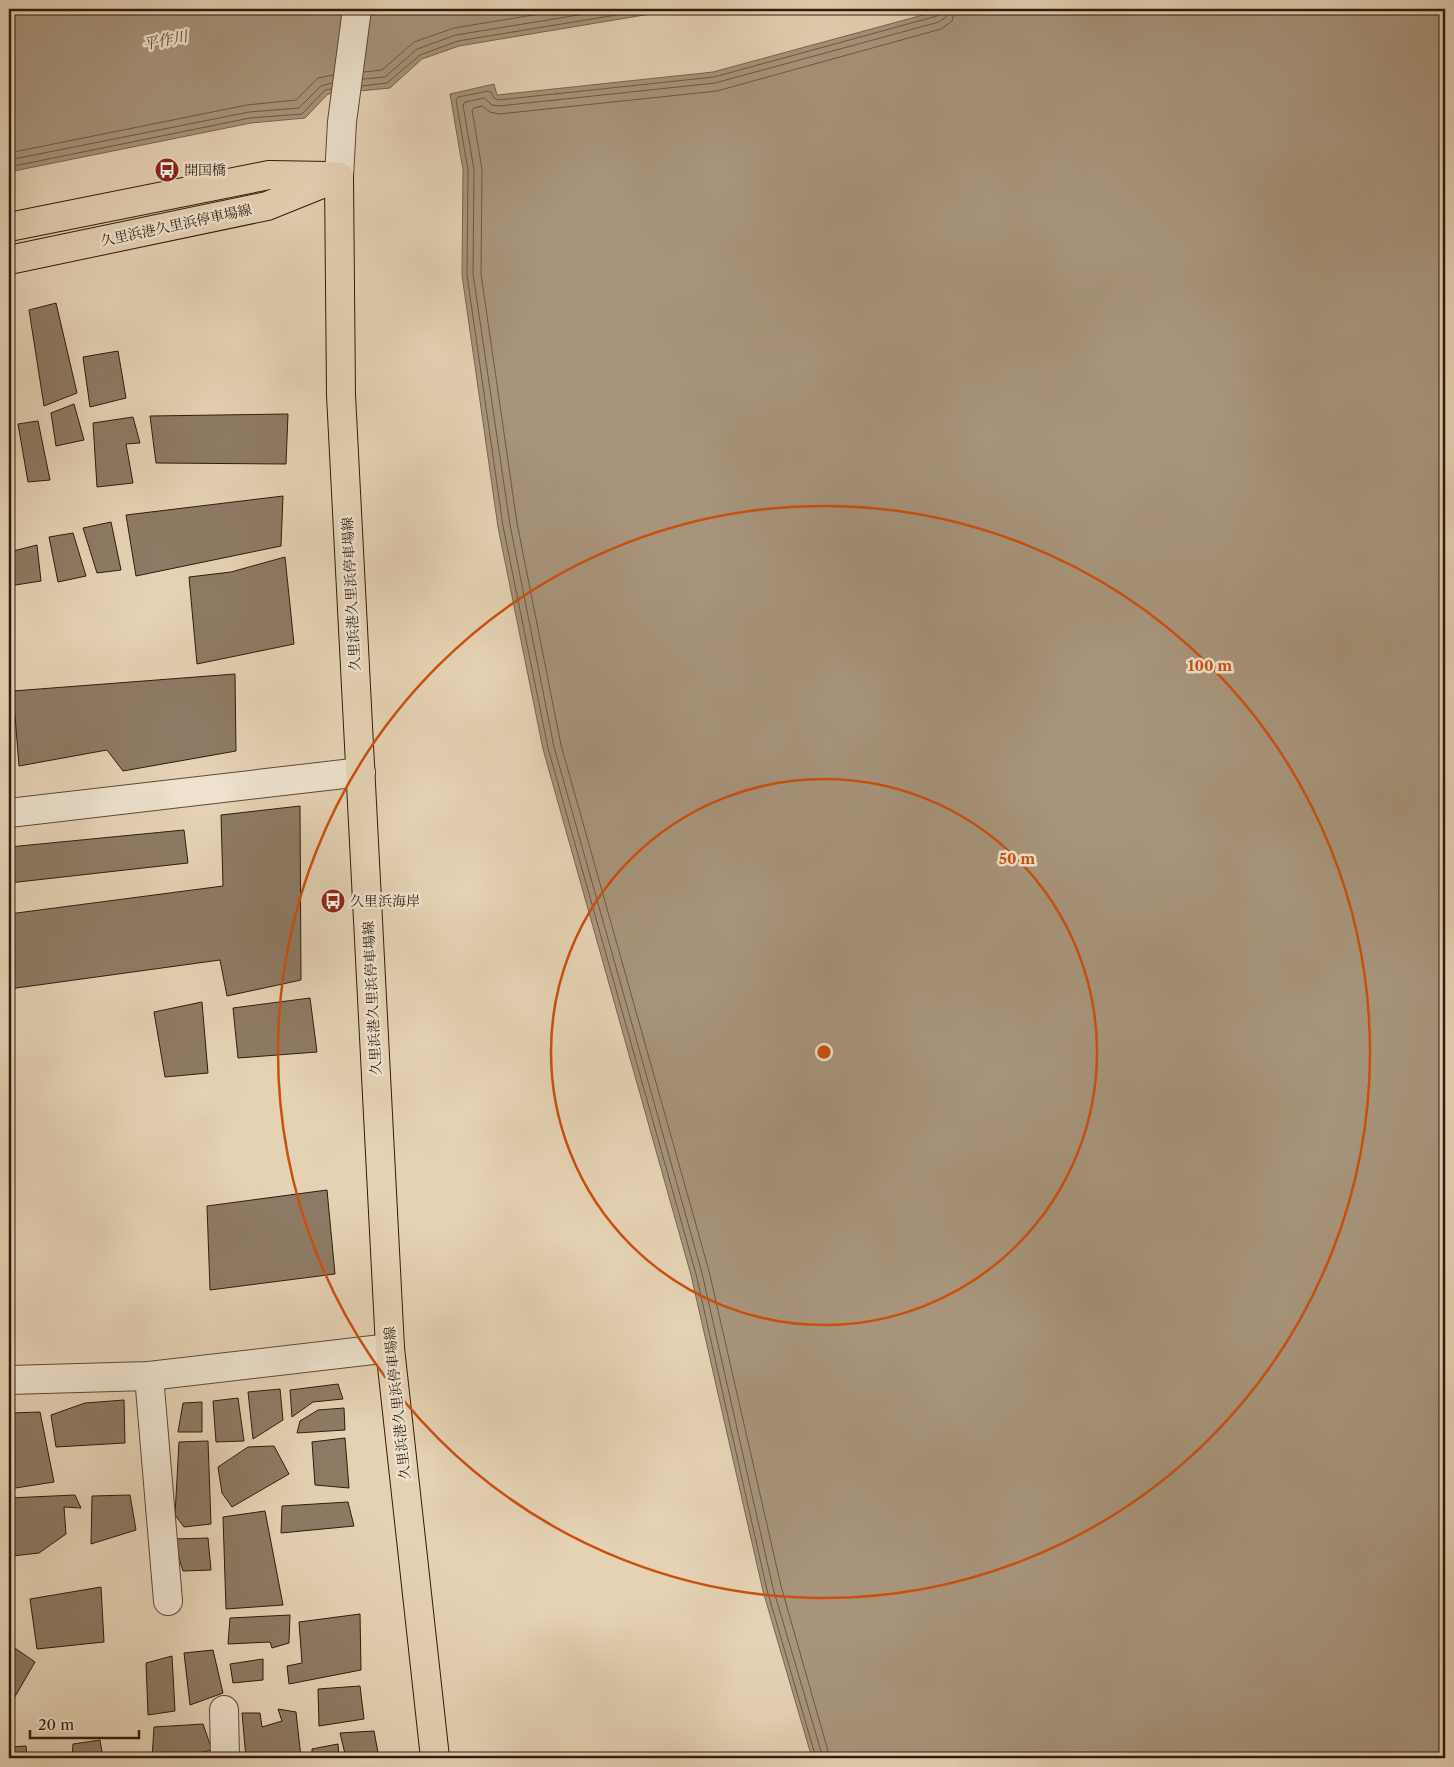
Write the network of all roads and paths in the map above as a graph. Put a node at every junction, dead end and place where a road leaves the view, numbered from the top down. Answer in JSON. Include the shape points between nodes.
{"nodes":[{"id":1,"x":357,"y":9,"type":"edge"},
{"id":2,"x":339,"y":177,"type":"junction"},
{"id":3,"x":9,"y":227,"type":"edge"},
{"id":4,"x":9,"y":260,"type":"edge"},
{"id":5,"x":361,"y":772,"type":"junction"},
{"id":6,"x":9,"y":813,"type":"edge"},
{"id":7,"x":390,"y":1348,"type":"junction"},
{"id":8,"x":149,"y":1376,"type":"junction"},
{"id":9,"x":9,"y":1380,"type":"edge"},
{"id":10,"x":168,"y":1601,"type":"dead end"},
{"id":11,"x":224,"y":1710,"type":"dead end"},
{"id":12,"x":225,"y":1758,"type":"edge"},
{"id":13,"x":435,"y":1758,"type":"edge"}],
"edges":[{"from":1,"to":2,"type":"street","via":[[342,122]]},
{"from":2,"to":3,"type":"main road","via":[[269,175]]},
{"from":2,"to":4,"type":"main road","name":"久里浜港久里浜停車場線","via":[[268,206]]},
{"from":2,"to":5,"type":"main road","name":"久里浜港久里浜停車場線","via":[[341,395]]},
{"from":5,"to":6,"type":"street"},
{"from":5,"to":7,"type":"main road","name":"久里浜港久里浜停車場線"},
{"from":7,"to":8,"type":"street"},
{"from":7,"to":13,"type":"main road","name":"久里浜港久里浜停車場線"},
{"from":8,"to":9,"type":"street"},
{"from":8,"to":10,"type":"street"},
{"from":11,"to":12,"type":"street"}]}
